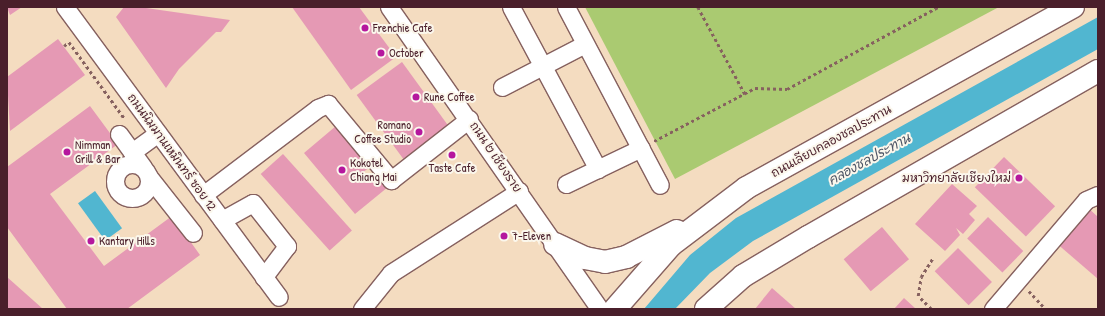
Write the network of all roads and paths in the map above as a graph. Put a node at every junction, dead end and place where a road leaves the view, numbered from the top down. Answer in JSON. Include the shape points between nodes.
{"nodes":[{"id":1,"x":65,"y":7,"type":"edge"},
{"id":2,"x":389,"y":7,"type":"edge"},
{"id":3,"x":511,"y":7,"type":"edge"},
{"id":4,"x":566,"y":7,"type":"edge"},
{"id":5,"x":698,"y":7,"type":"edge"},
{"id":6,"x":938,"y":7,"type":"edge"},
{"id":7,"x":1073,"y":7,"type":"edge"},
{"id":8,"x":585,"y":44,"type":"junction"},
{"id":9,"x":64,"y":46,"type":"dead end"},
{"id":10,"x":543,"y":66,"type":"junction"},
{"id":11,"x":1098,"y":71,"type":"edge"},
{"id":12,"x":502,"y":87,"type":"dead end"},
{"id":13,"x":745,"y":94,"type":"junction"},
{"id":14,"x":470,"y":119,"type":"junction"},
{"id":15,"x":120,"y":129,"type":"joint"},
{"id":16,"x":158,"y":133,"type":"junction"},
{"id":17,"x":641,"y":148,"type":"junction"},
{"id":18,"x":132,"y":152,"type":"junction"},
{"id":19,"x":598,"y":169,"type":"junction"},
{"id":20,"x":566,"y":184,"type":"dead end"},
{"id":21,"x":660,"y":184,"type":"dead end"},
{"id":22,"x":519,"y":191,"type":"junction"},
{"id":23,"x":204,"y":195,"type":"junction"},
{"id":24,"x":1098,"y":195,"type":"edge"},
{"id":25,"x":706,"y":215,"type":"junction"},
{"id":26,"x":222,"y":220,"type":"junction"},
{"id":27,"x":193,"y":233,"type":"dead end"},
{"id":28,"x":555,"y":244,"type":"junction"},
{"id":29,"x":933,"y":258,"type":"dead end"},
{"id":30,"x":264,"y":277,"type":"junction"},
{"id":31,"x":1018,"y":280,"type":"junction"},
{"id":32,"x":278,"y":297,"type":"dead end"},
{"id":33,"x":362,"y":309,"type":"edge"},
{"id":34,"x":600,"y":309,"type":"edge"},
{"id":35,"x":615,"y":309,"type":"edge"},
{"id":36,"x":706,"y":309,"type":"edge"},
{"id":37,"x":931,"y":309,"type":"edge"},
{"id":38,"x":993,"y":309,"type":"edge"},
{"id":39,"x":1046,"y":309,"type":"edge"}],
"edges":[{"from":1,"to":16,"type":"street","name":"ถนนนิมมานเหมินทร์ ซอย 12"},
{"from":2,"to":14,"type":"street","name":"ถนน ๒ เชียงราย"},
{"from":3,"to":10,"type":"street"},
{"from":4,"to":8,"type":"street"},
{"from":5,"to":13,"type":"path"},
{"from":6,"to":13,"type":"path","via":[[787,89],[755,88]]},
{"from":7,"to":25,"type":"main road","name":"ถนนเลียบคลองชลประทาน","via":[[746,188]]},
{"from":8,"to":10,"type":"street"},
{"from":8,"to":17,"type":"street"},
{"from":9,"to":15,"type":"path","via":[[69,42],[126,120]]},
{"from":10,"to":12,"type":"street"},
{"from":10,"to":19,"type":"street"},
{"from":11,"to":36,"type":"main road","via":[[808,236],[743,276]]},
{"from":13,"to":17,"type":"path"},
{"from":14,"to":22,"type":"street","name":"ถนน ๒ เชียงราย"},
{"from":14,"to":23,"type":"street","via":[[391,180],[328,104],[318,108]]},
{"from":15,"to":18,"type":"street"},
{"from":16,"to":18,"type":"street"},
{"from":16,"to":23,"type":"street","name":"ถนนนิมมานเหมินทร์ ซอย 12"},
{"from":17,"to":19,"type":"street"},
{"from":17,"to":21,"type":"street"},
{"from":18,"to":27,"type":"street"},
{"from":19,"to":20,"type":"street"},
{"from":22,"to":28,"type":"street","name":"ถนน ๒ เชียงราย"},
{"from":22,"to":33,"type":"street","via":[[391,273]]},
{"from":23,"to":26,"type":"street","name":"ถนนนิมมานเหมินทร์ ซอย 12"},
{"from":24,"to":31,"type":"street","via":[[1086,200]]},
{"from":25,"to":28,"type":"main road","via":[[626,257],[605,262],[585,258]]},
{"from":25,"to":35,"type":"main road","name":"ถนนเลียบคลองชลประทาน","via":[[671,245]]},
{"from":26,"to":30,"type":"street","name":"ถนนนิมมานเหมินทร์ ซอย 12"},
{"from":26,"to":30,"type":"street","via":[[253,203],[287,246]]},
{"from":28,"to":34,"type":"street","name":"ถนน ๒ เชียงราย"},
{"from":29,"to":37,"type":"path","via":[[921,277],[918,296]]},
{"from":30,"to":32,"type":"street","name":"ถนนนิมมานเหมินทร์ ซอย 12"},
{"from":31,"to":38,"type":"street"},
{"from":31,"to":39,"type":"path"}]}
